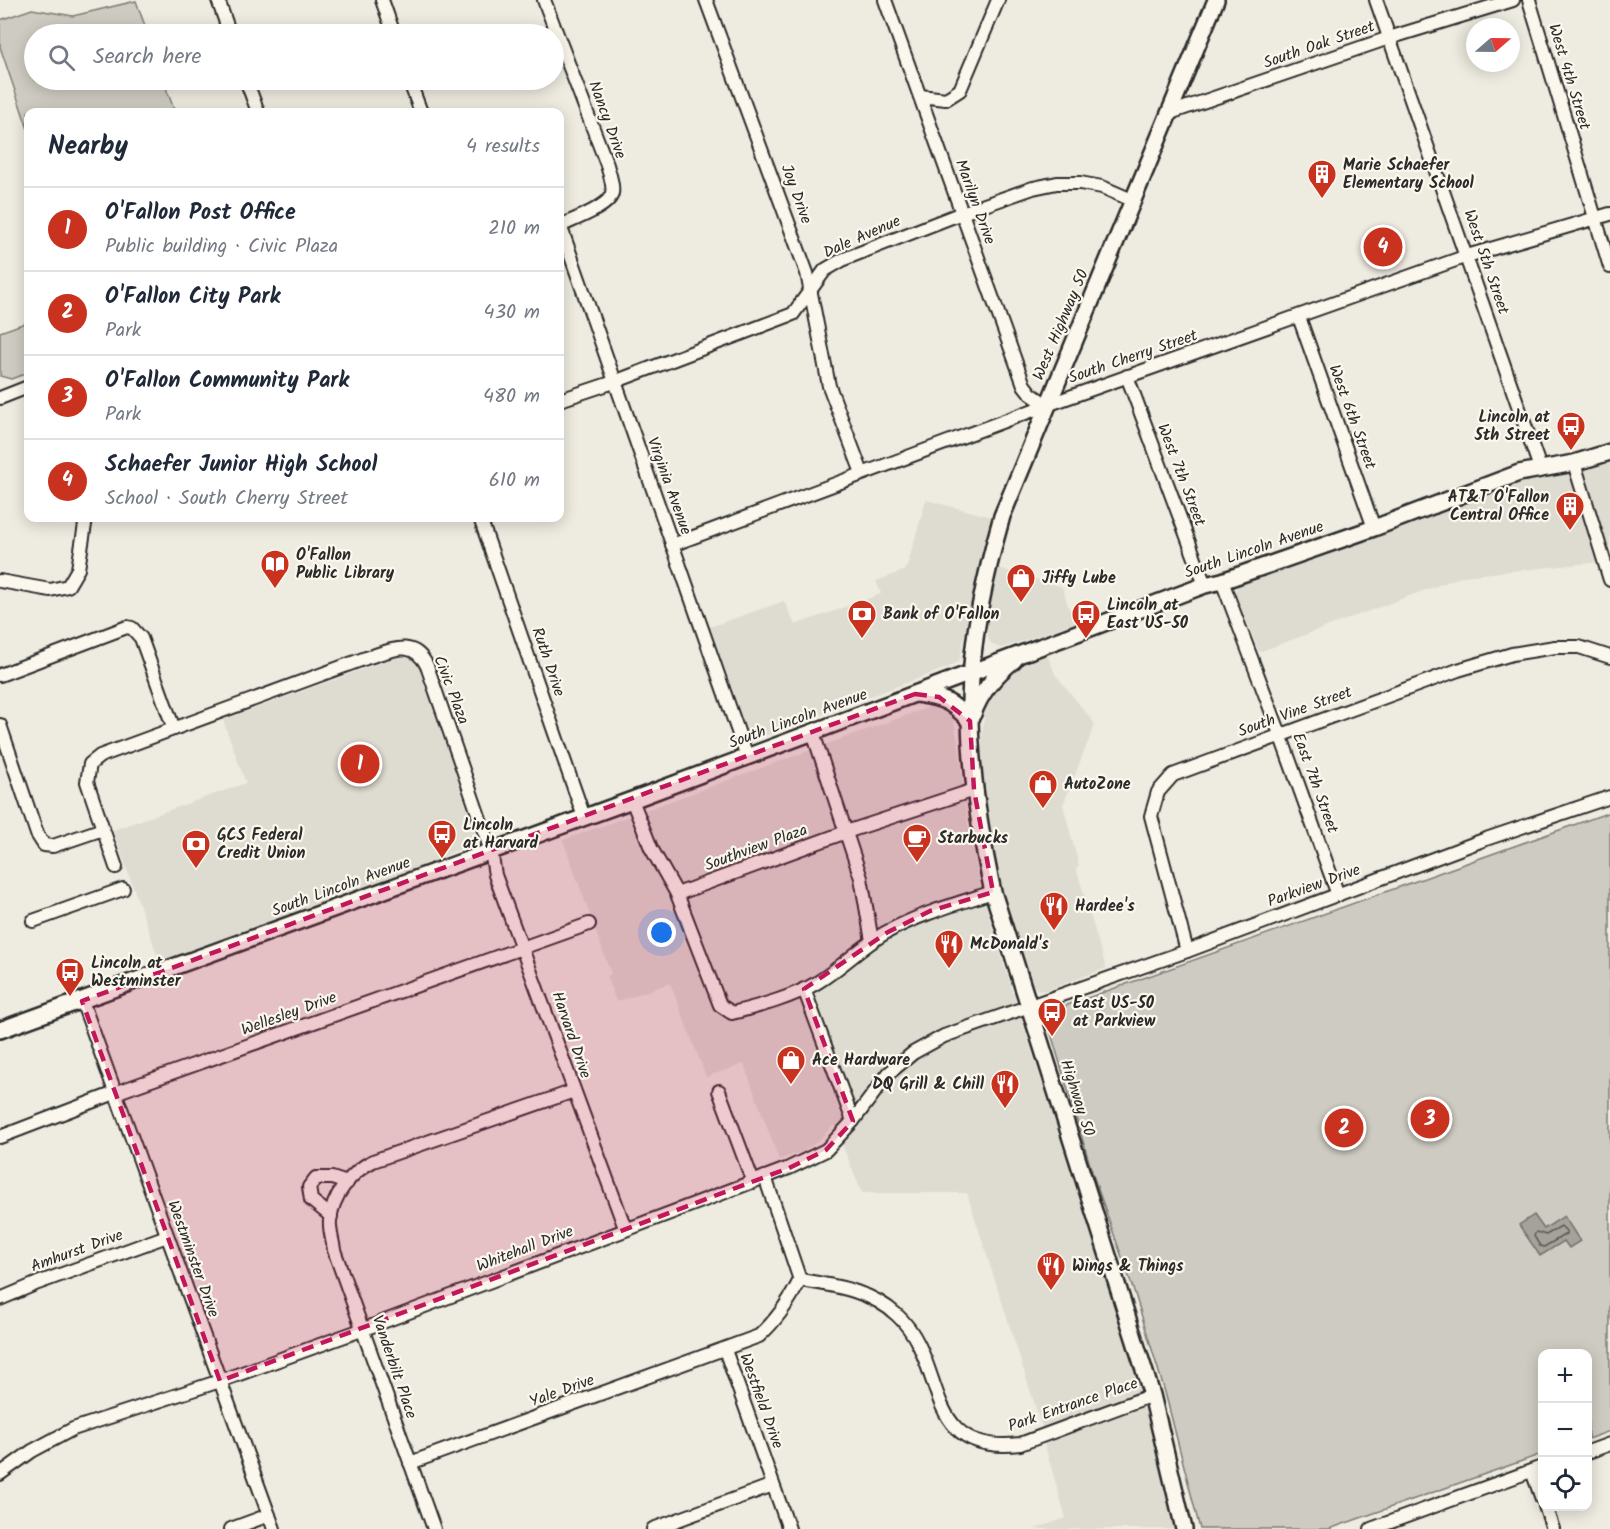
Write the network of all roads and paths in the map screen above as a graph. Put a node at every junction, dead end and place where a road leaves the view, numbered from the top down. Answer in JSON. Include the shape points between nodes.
{"nodes":[{"id":1,"x":218,"y":0,"type":"edge"},
{"id":2,"x":381,"y":0,"type":"edge"},
{"id":3,"x":544,"y":0,"type":"edge"},
{"id":4,"x":706,"y":0,"type":"edge"},
{"id":5,"x":885,"y":0,"type":"edge"},
{"id":6,"x":998,"y":0,"type":"edge"},
{"id":7,"x":1376,"y":0,"type":"edge"},
{"id":8,"x":1513,"y":0,"type":"edge"},
{"id":9,"x":1528,"y":0,"type":"edge"},
{"id":10,"x":1212,"y":1,"type":"edge"},
{"id":11,"x":226,"y":24,"type":"edge"},
{"id":12,"x":390,"y":24,"type":"edge"},
{"id":13,"x":553,"y":24,"type":"edge"},
{"id":14,"x":1389,"y":38,"type":"junction"},
{"id":15,"x":564,"y":52,"type":"edge"},
{"id":16,"x":250,"y":90,"type":"edge"},
{"id":17,"x":413,"y":90,"type":"edge"},
{"id":18,"x":920,"y":96,"type":"junction"},
{"id":19,"x":256,"y":108,"type":"edge"},
{"id":20,"x":420,"y":108,"type":"edge"},
{"id":21,"x":1170,"y":112,"type":"junction"},
{"id":22,"x":1132,"y":200,"type":"junction"},
{"id":23,"x":962,"y":213,"type":"junction"},
{"id":24,"x":1610,"y":214,"type":"edge"},
{"id":25,"x":1595,"y":218,"type":"junction"},
{"id":26,"x":564,"y":224,"type":"edge"},
{"id":27,"x":564,"y":238,"type":"edge"},
{"id":28,"x":1467,"y":256,"type":"junction"},
{"id":29,"x":1610,"y":267,"type":"edge"},
{"id":30,"x":809,"y":292,"type":"junction"},
{"id":31,"x":1299,"y":317,"type":"junction"},
{"id":32,"x":1127,"y":376,"type":"junction"},
{"id":33,"x":614,"y":382,"type":"junction"},
{"id":34,"x":24,"y":389,"type":"edge"},
{"id":35,"x":0,"y":398,"type":"edge"},
{"id":36,"x":564,"y":399,"type":"edge"},
{"id":37,"x":1047,"y":405,"type":"junction"},
{"id":38,"x":1610,"y":452,"type":"edge"},
{"id":39,"x":1574,"y":463,"type":"junction"},
{"id":40,"x":1540,"y":468,"type":"junction"},
{"id":41,"x":862,"y":472,"type":"junction"},
{"id":42,"x":85,"y":522,"type":"edge"},
{"id":43,"x":481,"y":522,"type":"edge"},
{"id":44,"x":1374,"y":528,"type":"junction"},
{"id":45,"x":672,"y":545,"type":"junction"},
{"id":46,"x":1610,"y":580,"type":"edge"},
{"id":47,"x":0,"y":581,"type":"edge"},
{"id":48,"x":1222,"y":581,"type":"junction"},
{"id":49,"x":1205,"y":585,"type":"junction"},
{"id":50,"x":1023,"y":653,"type":"junction"},
{"id":51,"x":1610,"y":657,"type":"edge"},
{"id":52,"x":972,"y":672,"type":"junction"},
{"id":53,"x":0,"y":675,"type":"edge"},
{"id":54,"x":915,"y":694,"type":"junction"},
{"id":55,"x":970,"y":721,"type":"junction"},
{"id":56,"x":0,"y":725,"type":"edge"},
{"id":57,"x":174,"y":729,"type":"junction"},
{"id":58,"x":813,"y":733,"type":"junction"},
{"id":59,"x":1281,"y":734,"type":"junction"},
{"id":60,"x":747,"y":757,"type":"junction"},
{"id":61,"x":974,"y":790,"type":"junction"},
{"id":62,"x":1610,"y":797,"type":"edge"},
{"id":63,"x":632,"y":800,"type":"junction"},
{"id":64,"x":584,"y":817,"type":"junction"},
{"id":65,"x":103,"y":829,"type":"junction"},
{"id":66,"x":846,"y":832,"type":"junction"},
{"id":67,"x":491,"y":851,"type":"junction"},
{"id":68,"x":116,"y":867,"type":"dead end"},
{"id":69,"x":123,"y":889,"type":"dead end"},
{"id":70,"x":993,"y":892,"type":"junction"},
{"id":71,"x":677,"y":894,"type":"junction"},
{"id":72,"x":1338,"y":895,"type":"junction"},
{"id":73,"x":33,"y":921,"type":"dead end"},
{"id":74,"x":589,"y":924,"type":"dead end"},
{"id":75,"x":872,"y":941,"type":"junction"},
{"id":76,"x":523,"y":948,"type":"junction"},
{"id":77,"x":1187,"y":951,"type":"junction"},
{"id":78,"x":804,"y":989,"type":"junction"},
{"id":79,"x":82,"y":1001,"type":"junction"},
{"id":80,"x":1029,"y":1005,"type":"junction"},
{"id":81,"x":0,"y":1030,"type":"edge"},
{"id":82,"x":574,"y":1091,"type":"junction"},
{"id":83,"x":719,"y":1091,"type":"dead end"},
{"id":84,"x":115,"y":1094,"type":"junction"},
{"id":85,"x":853,"y":1121,"type":"junction"},
{"id":86,"x":0,"y":1137,"type":"edge"},
{"id":87,"x":765,"y":1178,"type":"junction"},
{"id":88,"x":753,"y":1182,"type":"junction"},
{"id":89,"x":347,"y":1183,"type":"junction"},
{"id":90,"x":331,"y":1216,"type":"junction"},
{"id":91,"x":625,"y":1228,"type":"junction"},
{"id":92,"x":167,"y":1236,"type":"junction"},
{"id":93,"x":800,"y":1280,"type":"junction"},
{"id":94,"x":0,"y":1299,"type":"edge"},
{"id":95,"x":364,"y":1329,"type":"junction"},
{"id":96,"x":725,"y":1350,"type":"junction"},
{"id":97,"x":220,"y":1381,"type":"junction"},
{"id":98,"x":1152,"y":1395,"type":"junction"},
{"id":99,"x":1610,"y":1444,"type":"edge"},
{"id":100,"x":1592,"y":1450,"type":"edge"},
{"id":101,"x":410,"y":1463,"type":"junction"},
{"id":102,"x":1537,"y":1469,"type":"edge"},
{"id":103,"x":0,"y":1474,"type":"edge"},
{"id":104,"x":773,"y":1485,"type":"junction"},
{"id":105,"x":1547,"y":1511,"type":"edge"},
{"id":106,"x":269,"y":1515,"type":"junction"},
{"id":107,"x":231,"y":1529,"type":"edge"},
{"id":108,"x":274,"y":1529,"type":"edge"},
{"id":109,"x":434,"y":1529,"type":"edge"},
{"id":110,"x":653,"y":1529,"type":"edge"},
{"id":111,"x":789,"y":1529,"type":"edge"},
{"id":112,"x":1184,"y":1529,"type":"edge"},
{"id":113,"x":1371,"y":1529,"type":"edge"},
{"id":114,"x":1553,"y":1529,"type":"edge"}],
"edges":[{"from":1,"to":11,"type":"street"},
{"from":2,"to":12,"type":"street"},
{"from":3,"to":13,"type":"street","name":"Nancy Drive"},
{"from":4,"to":30,"type":"street","name":"Joy Drive","via":[[807,273]]},
{"from":5,"to":18,"type":"street","name":"Marilyn Drive"},
{"from":6,"to":18,"type":"street","via":[[960,90],[946,99]]},
{"from":7,"to":14,"type":"street","name":"West 5th Street"},
{"from":8,"to":14,"type":"street","name":"South Oak Street"},
{"from":9,"to":25,"type":"street","name":"West 4th Street"},
{"from":10,"to":21,"type":"main road","name":"West Highway 50"},
{"from":14,"to":21,"type":"street","name":"South Oak Street"},
{"from":14,"to":28,"type":"street","name":"West 5th Street"},
{"from":15,"to":26,"type":"street","name":"Nancy Drive","via":[[613,190],[605,204]]},
{"from":16,"to":19,"type":"street"},
{"from":17,"to":20,"type":"street"},
{"from":18,"to":23,"type":"street","name":"Marilyn Drive"},
{"from":21,"to":22,"type":"main road","name":"West Highway 50"},
{"from":22,"to":23,"type":"street","name":"Dale Avenue","via":[[1102,187],[1057,183]]},
{"from":22,"to":37,"type":"main road","name":"West Highway 50"},
{"from":23,"to":30,"type":"street","name":"Dale Avenue","via":[[844,259],[825,270]]},
{"from":23,"to":37,"type":"street","name":"Marilyn Drive","via":[[1024,385]]},
{"from":24,"to":25,"type":"street","name":"South Cherry Street"},
{"from":25,"to":28,"type":"street","name":"South Cherry Street"},
{"from":25,"to":29,"type":"street","name":"West 4th Street"},
{"from":27,"to":33,"type":"street","name":"Virginia Avenue"},
{"from":28,"to":31,"type":"street","name":"South Cherry Street"},
{"from":28,"to":40,"type":"street","name":"West 5th Street"},
{"from":30,"to":33,"type":"street","name":"Dale Avenue","via":[[794,314]]},
{"from":30,"to":41,"type":"street","name":"Joy Drive","via":[[829,386]]},
{"from":31,"to":32,"type":"street","name":"South Cherry Street"},
{"from":31,"to":44,"type":"street","name":"West 6th Street"},
{"from":32,"to":37,"type":"street","name":"South Cherry Street"},
{"from":32,"to":49,"type":"street","name":"West 7th Street"},
{"from":33,"to":36,"type":"street","name":"Dale Avenue"},
{"from":33,"to":45,"type":"street","name":"Virginia Avenue"},
{"from":34,"to":35,"type":"street"},
{"from":37,"to":41,"type":"street","name":"South Cherry Street"},
{"from":37,"to":52,"type":"main road","name":"West Highway 50","via":[[1002,516],[980,609]]},
{"from":38,"to":39,"type":"main road","name":"South Lincoln Avenue"},
{"from":39,"to":40,"type":"main road","name":"South Lincoln Avenue"},
{"from":39,"to":46,"type":"street"},
{"from":40,"to":44,"type":"main road","name":"South Lincoln Avenue","via":[[1519,472]]},
{"from":41,"to":45,"type":"street","name":"South Cherry Street"},
{"from":42,"to":47,"type":"street","via":[[78,569],[68,586],[50,590]]},
{"from":43,"to":64,"type":"street","name":"Ruth Drive"},
{"from":44,"to":48,"type":"main road","name":"South Lincoln Avenue"},
{"from":45,"to":60,"type":"street","name":"Virginia Avenue"},
{"from":48,"to":49,"type":"main road","name":"South Lincoln Avenue"},
{"from":48,"to":59,"type":"street","name":"East 7th Street"},
{"from":49,"to":50,"type":"main road","name":"South Lincoln Avenue"},
{"from":50,"to":52,"type":"main road","name":"South Lincoln Avenue"},
{"from":50,"to":55,"type":"main road","via":[[987,686]]},
{"from":51,"to":59,"type":"street","name":"South Vine Street","via":[[1579,647],[1512,654]]},
{"from":52,"to":54,"type":"main road","name":"South Lincoln Avenue"},
{"from":52,"to":55,"type":"main road","name":"Highway 50"},
{"from":53,"to":57,"type":"street","via":[[132,628],[141,638]]},
{"from":54,"to":55,"type":"main road","via":[[948,701]]},
{"from":54,"to":58,"type":"main road","name":"South Lincoln Avenue"},
{"from":55,"to":61,"type":"main road","name":"Highway 50"},
{"from":56,"to":65,"type":"street","via":[[44,845],[53,846]]},
{"from":57,"to":65,"type":"street","via":[[100,756],[90,764],[87,782]]},
{"from":57,"to":67,"type":"street","name":"Civic Plaza","via":[[388,651],[416,651],[427,666]]},
{"from":58,"to":60,"type":"main road","name":"South Lincoln Avenue"},
{"from":58,"to":66,"type":"street"},
{"from":59,"to":72,"type":"street","name":"East 7th Street"},
{"from":59,"to":77,"type":"street","name":"South Vine Street","via":[[1173,775],[1158,792],[1150,816]]},
{"from":60,"to":63,"type":"main road","name":"South Lincoln Avenue"},
{"from":61,"to":66,"type":"street","name":"Southview Plaza"},
{"from":61,"to":70,"type":"main road","name":"Highway 50"},
{"from":62,"to":72,"type":"street","name":"Parkview Drive"},
{"from":63,"to":64,"type":"main road","name":"South Lincoln Avenue"},
{"from":63,"to":71,"type":"street","via":[[651,848]]},
{"from":64,"to":67,"type":"main road","name":"South Lincoln Avenue"},
{"from":65,"to":68,"type":"street"},
{"from":66,"to":71,"type":"street","name":"Southview Plaza"},
{"from":66,"to":75,"type":"street","via":[[861,878]]},
{"from":67,"to":76,"type":"street","name":"Harvard Drive","via":[[495,875]]},
{"from":67,"to":79,"type":"main road","name":"South Lincoln Avenue"},
{"from":69,"to":73,"type":"street"},
{"from":70,"to":75,"type":"street","via":[[930,911]]},
{"from":70,"to":80,"type":"main road","name":"Highway 50"},
{"from":71,"to":78,"type":"street","via":[[720,1005],[732,1013]]},
{"from":72,"to":77,"type":"street","name":"Parkview Drive"},
{"from":74,"to":76,"type":"street","name":"Wellesley Drive"},
{"from":75,"to":78,"type":"street"},
{"from":76,"to":82,"type":"street","name":"Harvard Drive"},
{"from":76,"to":84,"type":"street","name":"Wellesley Drive"},
{"from":77,"to":80,"type":"street","name":"Parkview Drive"},
{"from":78,"to":85,"type":"street"},
{"from":79,"to":81,"type":"main road","name":"South Lincoln Avenue"},
{"from":79,"to":84,"type":"street","name":"Westminster Drive"},
{"from":80,"to":85,"type":"street","name":"Whitehall Drive","via":[[944,1036],[914,1053],[889,1073]]},
{"from":80,"to":98,"type":"main road","name":"Highway 50"},
{"from":82,"to":89,"type":"street","name":"Vanderbilt Place","via":[[373,1161],[361,1167]]},
{"from":82,"to":91,"type":"street","name":"Harvard Drive"},
{"from":83,"to":88,"type":"street"},
{"from":84,"to":86,"type":"street","name":"Wellesley Drive"},
{"from":84,"to":92,"type":"street","name":"Westminster Drive"},
{"from":85,"to":87,"type":"street","name":"Whitehall Drive","via":[[826,1150]]},
{"from":87,"to":88,"type":"street","name":"Whitehall Drive"},
{"from":87,"to":93,"type":"street"},
{"from":88,"to":91,"type":"street","name":"Whitehall Drive"},
{"from":89,"to":90,"type":"street","name":"Vanderbilt Place","via":[[336,1198]]},
{"from":89,"to":90,"type":"street","via":[[316,1178],[309,1187],[311,1200]]},
{"from":90,"to":95,"type":"street","name":"Vanderbilt Place","via":[[334,1250]]},
{"from":91,"to":95,"type":"street","name":"Whitehall Drive"},
{"from":92,"to":94,"type":"street","name":"Amhurst Drive"},
{"from":92,"to":97,"type":"street","name":"Westminster Drive"},
{"from":93,"to":96,"type":"street","name":"Westfield Drive","via":[[768,1328],[759,1336]]},
{"from":93,"to":98,"type":"street","name":"Park Entrance Place","via":[[857,1292],[898,1316],[920,1348],[953,1426],[979,1442],[1020,1444]]},
{"from":95,"to":97,"type":"street","name":"Whitehall Drive"},
{"from":95,"to":101,"type":"street","name":"Vanderbilt Place"},
{"from":96,"to":101,"type":"street","name":"Yale Drive"},
{"from":96,"to":104,"type":"street","name":"Westfield Drive"},
{"from":97,"to":103,"type":"street","name":"Whitehall Drive","via":[[73,1429]]},
{"from":97,"to":106,"type":"street","name":"Westminster Drive"},
{"from":98,"to":112,"type":"main road","name":"Highway 50"},
{"from":99,"to":100,"type":"street"},
{"from":101,"to":109,"type":"street","name":"Vanderbilt Place"},
{"from":102,"to":113,"type":"street"},
{"from":104,"to":110,"type":"street"},
{"from":104,"to":111,"type":"street","name":"Westfield Drive"},
{"from":105,"to":114,"type":"street"},
{"from":106,"to":107,"type":"street"},
{"from":106,"to":108,"type":"street","name":"Westminster Drive"}]}
